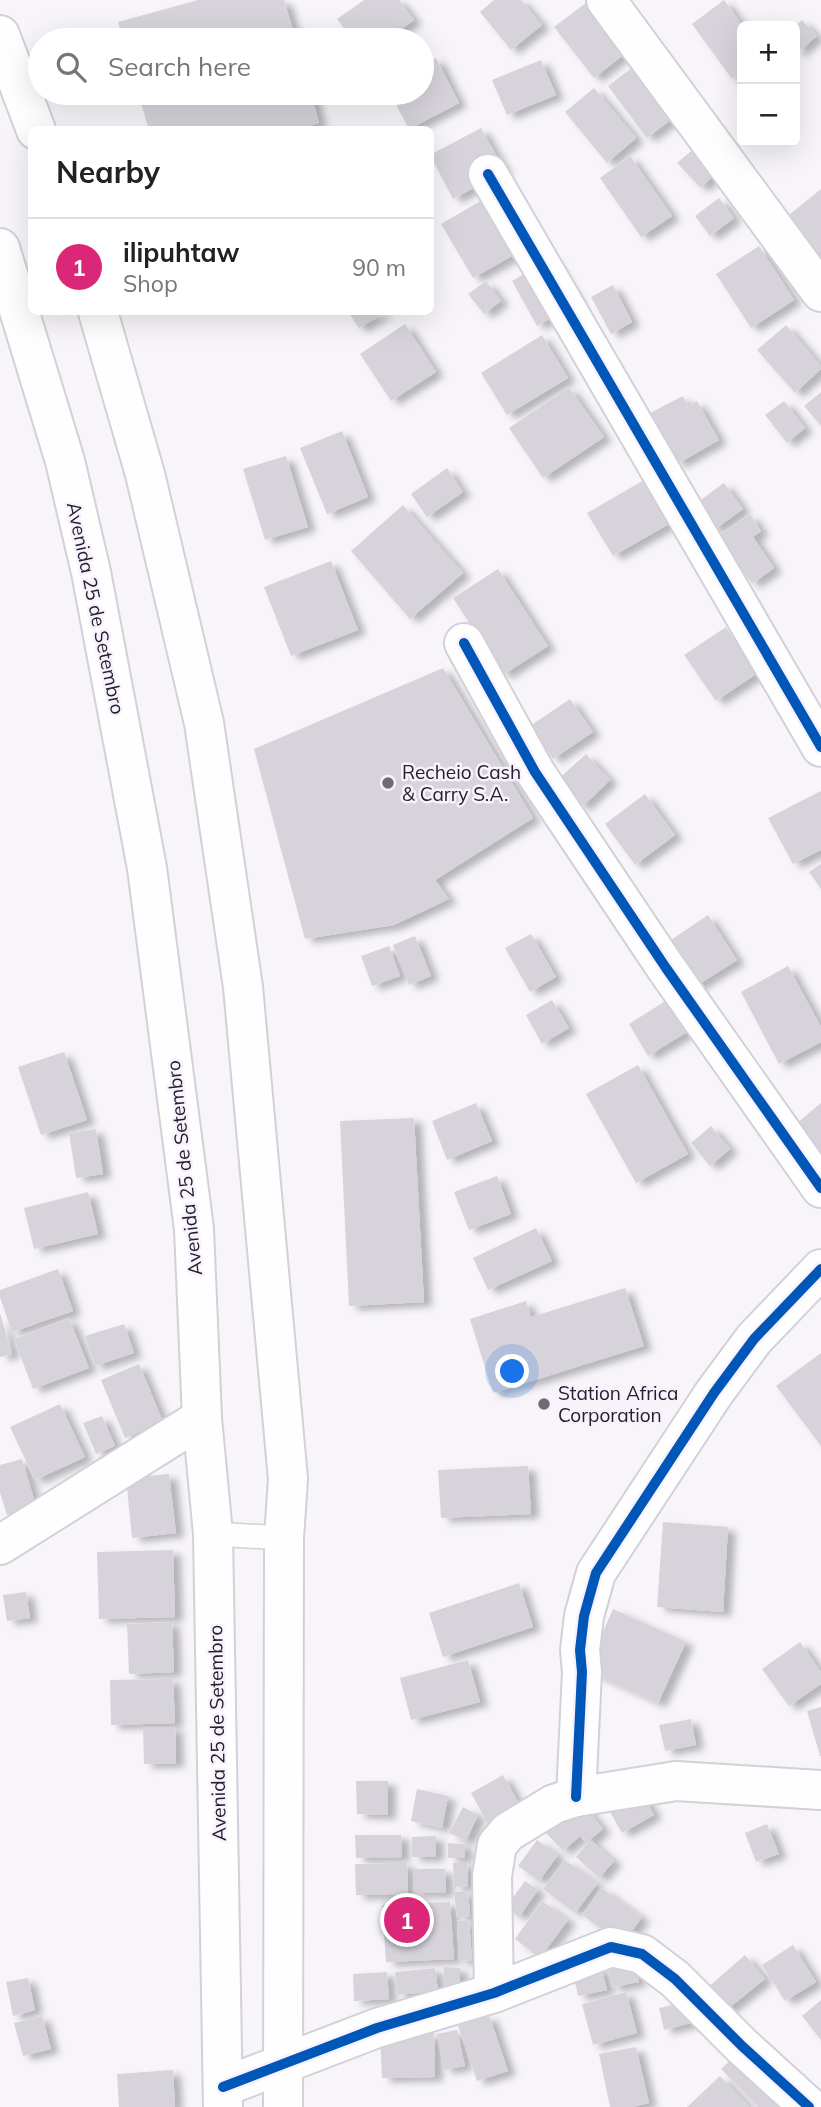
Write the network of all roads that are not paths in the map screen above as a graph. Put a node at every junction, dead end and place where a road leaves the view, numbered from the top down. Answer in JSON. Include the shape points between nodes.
{"nodes":[{"id":1,"x":607,"y":0,"type":"edge"},
{"id":2,"x":0,"y":35,"type":"edge"},
{"id":3,"x":34,"y":126,"type":"edge"},
{"id":4,"x":488,"y":174,"type":"dead end"},
{"id":5,"x":0,"y":247,"type":"edge"},
{"id":6,"x":821,"y":292,"type":"edge"},
{"id":7,"x":99,"y":315,"type":"edge"},
{"id":8,"x":464,"y":643,"type":"dead end"},
{"id":9,"x":821,"y":747,"type":"edge"},
{"id":10,"x":821,"y":1188,"type":"edge"},
{"id":11,"x":821,"y":1269,"type":"edge"},
{"id":12,"x":202,"y":1418,"type":"junction"},
{"id":13,"x":213,"y":1534,"type":"junction"},
{"id":14,"x":284,"y":1538,"type":"junction"},
{"id":15,"x":0,"y":1545,"type":"edge"},
{"id":16,"x":821,"y":1790,"type":"edge"},
{"id":17,"x":576,"y":1797,"type":"junction"},
{"id":18,"x":494,"y":1993,"type":"junction"},
{"id":19,"x":282,"y":2064,"type":"junction"},
{"id":20,"x":223,"y":2097,"type":"edge"},
{"id":21,"x":283,"y":2107,"type":"edge"},
{"id":22,"x":809,"y":2107,"type":"edge"}],
"edges":[{"from":1,"to":6,"type":"main road"},
{"from":2,"to":3,"type":"main road"},
{"from":4,"to":9,"type":"main road"},
{"from":5,"to":12,"type":"main road","name":"Avenida 25 de Setembro","via":[[65,461],[91,572],[147,868],[194,1229]]},
{"from":7,"to":14,"type":"main road","via":[[145,474],[206,737],[243,987],[288,1479]]},
{"from":8,"to":10,"type":"main road","via":[[535,772]]},
{"from":11,"to":17,"type":"main road","via":[[754,1339],[714,1392],[596,1573],[580,1650]]},
{"from":12,"to":13,"type":"main road","name":"Avenida 25 de Setembro"},
{"from":12,"to":15,"type":"main road"},
{"from":13,"to":14,"type":"lane"},
{"from":13,"to":20,"type":"main road","name":"Avenida 25 de Setembro"},
{"from":14,"to":19,"type":"main road"},
{"from":16,"to":17,"type":"main road","via":[[676,1781]]},
{"from":17,"to":18,"type":"main road","via":[[554,1804],[508,1832],[497,1845],[492,1876]]},
{"from":18,"to":19,"type":"main road","via":[[377,2028]]},
{"from":18,"to":22,"type":"main road","via":[[611,1947],[642,1954]]},
{"from":19,"to":20,"type":"main road"},
{"from":19,"to":21,"type":"main road"}]}
